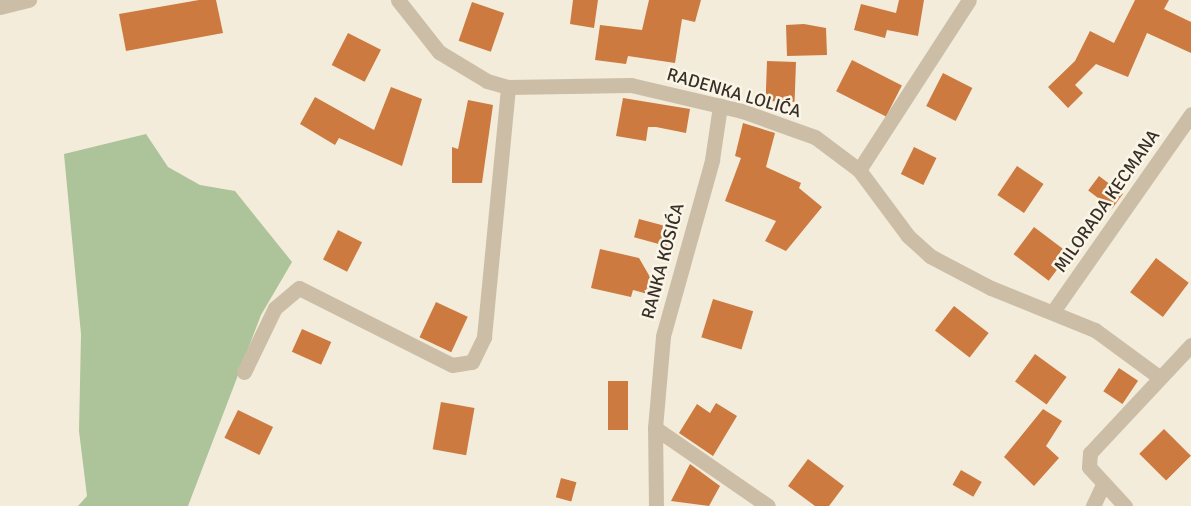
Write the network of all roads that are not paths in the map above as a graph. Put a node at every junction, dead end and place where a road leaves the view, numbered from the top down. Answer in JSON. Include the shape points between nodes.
{"nodes":[{"id":1,"x":29,"y":0,"type":"edge"},
{"id":2,"x":398,"y":0,"type":"edge"},
{"id":3,"x":969,"y":0,"type":"edge"},
{"id":4,"x":0,"y":7,"type":"edge"},
{"id":5,"x":507,"y":87,"type":"junction"},
{"id":6,"x":720,"y":106,"type":"junction"},
{"id":7,"x":1191,"y":114,"type":"edge"},
{"id":8,"x":859,"y":170,"type":"junction"},
{"id":9,"x":1054,"y":310,"type":"junction"},
{"id":10,"x":1191,"y":345,"type":"edge"},
{"id":11,"x":244,"y":372,"type":"dead end"},
{"id":12,"x":1159,"y":377,"type":"junction"},
{"id":13,"x":655,"y":428,"type":"junction"},
{"id":14,"x":1103,"y":485,"type":"junction"},
{"id":15,"x":656,"y":506,"type":"edge"},
{"id":16,"x":768,"y":506,"type":"edge"},
{"id":17,"x":1093,"y":506,"type":"edge"},
{"id":18,"x":1125,"y":506,"type":"edge"}],
"edges":[{"from":1,"to":4,"type":"street"},
{"from":2,"to":5,"type":"street","name":"RADENKA LOLIĆA","via":[[439,52],[470,73]]},
{"from":3,"to":8,"type":"street"},
{"from":5,"to":6,"type":"street","name":"RADENKA LOLIĆA","via":[[631,85]]},
{"from":5,"to":11,"type":"street","via":[[484,337],[472,362],[452,365],[299,288],[275,308]]},
{"from":6,"to":8,"type":"street","name":"RADENKA LOLIĆA","via":[[815,137]]},
{"from":6,"to":13,"type":"street","name":"RANKA KOSIĆA","via":[[712,160],[663,336]]},
{"from":7,"to":9,"type":"street","name":"MILORADA KECMANA"},
{"from":8,"to":9,"type":"street","name":"RADENKA LOLIĆA","via":[[925,252],[991,288]]},
{"from":9,"to":12,"type":"street","name":"RADENKA LOLIĆA","via":[[1112,339]]},
{"from":10,"to":12,"type":"street"},
{"from":12,"to":14,"type":"street","via":[[1090,453],[1089,467]]},
{"from":13,"to":15,"type":"street","name":"RANKA KOSIĆA"},
{"from":13,"to":16,"type":"street"},
{"from":14,"to":17,"type":"street"},
{"from":14,"to":18,"type":"street"}]}
